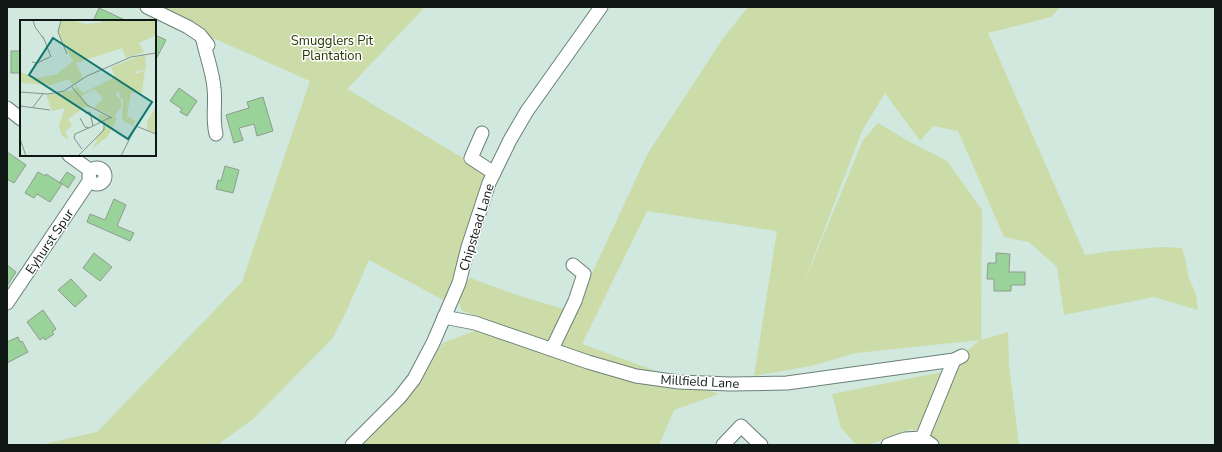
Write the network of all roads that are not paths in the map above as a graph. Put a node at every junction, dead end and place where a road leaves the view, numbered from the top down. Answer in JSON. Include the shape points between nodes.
{"nodes":[{"id":1,"x":147,"y":7,"type":"edge"},
{"id":2,"x":601,"y":7,"type":"edge"},
{"id":3,"x":203,"y":40,"type":"junction"},
{"id":4,"x":214,"y":58,"type":"dead end"},
{"id":5,"x":7,"y":108,"type":"edge"},
{"id":6,"x":20,"y":118,"type":"edge"},
{"id":7,"x":482,"y":133,"type":"dead end"},
{"id":8,"x":216,"y":134,"type":"dead end"},
{"id":9,"x":70,"y":156,"type":"edge"},
{"id":10,"x":494,"y":173,"type":"junction"},
{"id":11,"x":573,"y":265,"type":"dead end"},
{"id":12,"x":8,"y":302,"type":"edge"},
{"id":13,"x":444,"y":317,"type":"junction"},
{"id":14,"x":552,"y":349,"type":"junction"},
{"id":15,"x":927,"y":442,"type":"edge"},
{"id":16,"x":352,"y":445,"type":"edge"},
{"id":17,"x":723,"y":445,"type":"edge"},
{"id":18,"x":760,"y":445,"type":"edge"},
{"id":19,"x":888,"y":445,"type":"edge"}],
"edges":[{"from":1,"to":3,"type":"street","via":[[188,27]]},
{"from":2,"to":10,"type":"street","name":"Chipstead Lane","via":[[527,111]]},
{"from":3,"to":4,"type":"street"},
{"from":3,"to":8,"type":"street","via":[[214,86]]},
{"from":5,"to":6,"type":"street"},
{"from":7,"to":10,"type":"street","via":[[471,158]]},
{"from":9,"to":12,"type":"street","name":"Eyhurst Spur","via":[[90,175]]},
{"from":10,"to":13,"type":"street","name":"Chipstead Lane","via":[[468,247],[459,283]]},
{"from":11,"to":14,"type":"street","via":[[584,274],[575,301]]},
{"from":13,"to":14,"type":"street","name":"Millfield Lane","via":[[475,323]]},
{"from":13,"to":16,"type":"street","name":"Chipstead Lane","via":[[414,379],[399,398]]},
{"from":14,"to":15,"type":"street","name":"Millfield Lane","via":[[636,376],[679,382],[730,384],[788,383],[958,358]]},
{"from":15,"to":19,"type":"street","via":[[905,439]]},
{"from":17,"to":18,"type":"street","via":[[741,426]]}]}
